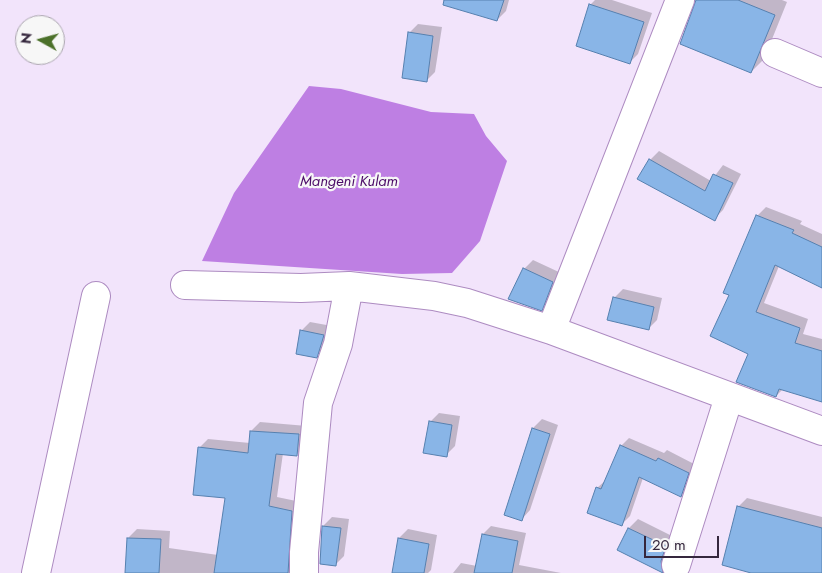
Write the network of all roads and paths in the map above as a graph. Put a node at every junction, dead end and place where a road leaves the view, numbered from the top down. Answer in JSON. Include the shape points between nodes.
{"nodes":[{"id":1,"x":680,"y":0,"type":"edge"},
{"id":2,"x":775,"y":53,"type":"dead end"},
{"id":3,"x":822,"y":72,"type":"edge"},
{"id":4,"x":185,"y":286,"type":"dead end"},
{"id":5,"x":349,"y":286,"type":"junction"},
{"id":6,"x":96,"y":296,"type":"dead end"},
{"id":7,"x":551,"y":330,"type":"junction"},
{"id":8,"x":729,"y":397,"type":"junction"},
{"id":9,"x":822,"y":431,"type":"edge"},
{"id":10,"x":676,"y":565,"type":"dead end"},
{"id":11,"x":36,"y":573,"type":"edge"},
{"id":12,"x":304,"y":573,"type":"edge"}],
"edges":[{"from":1,"to":7,"type":"street"},
{"from":2,"to":3,"type":"street"},
{"from":4,"to":5,"type":"street"},
{"from":5,"to":7,"type":"street","via":[[467,303]]},
{"from":5,"to":12,"type":"street","via":[[338,344],[318,403]]},
{"from":6,"to":11,"type":"street"},
{"from":7,"to":8,"type":"street"},
{"from":8,"to":9,"type":"street"},
{"from":8,"to":10,"type":"street"}]}
